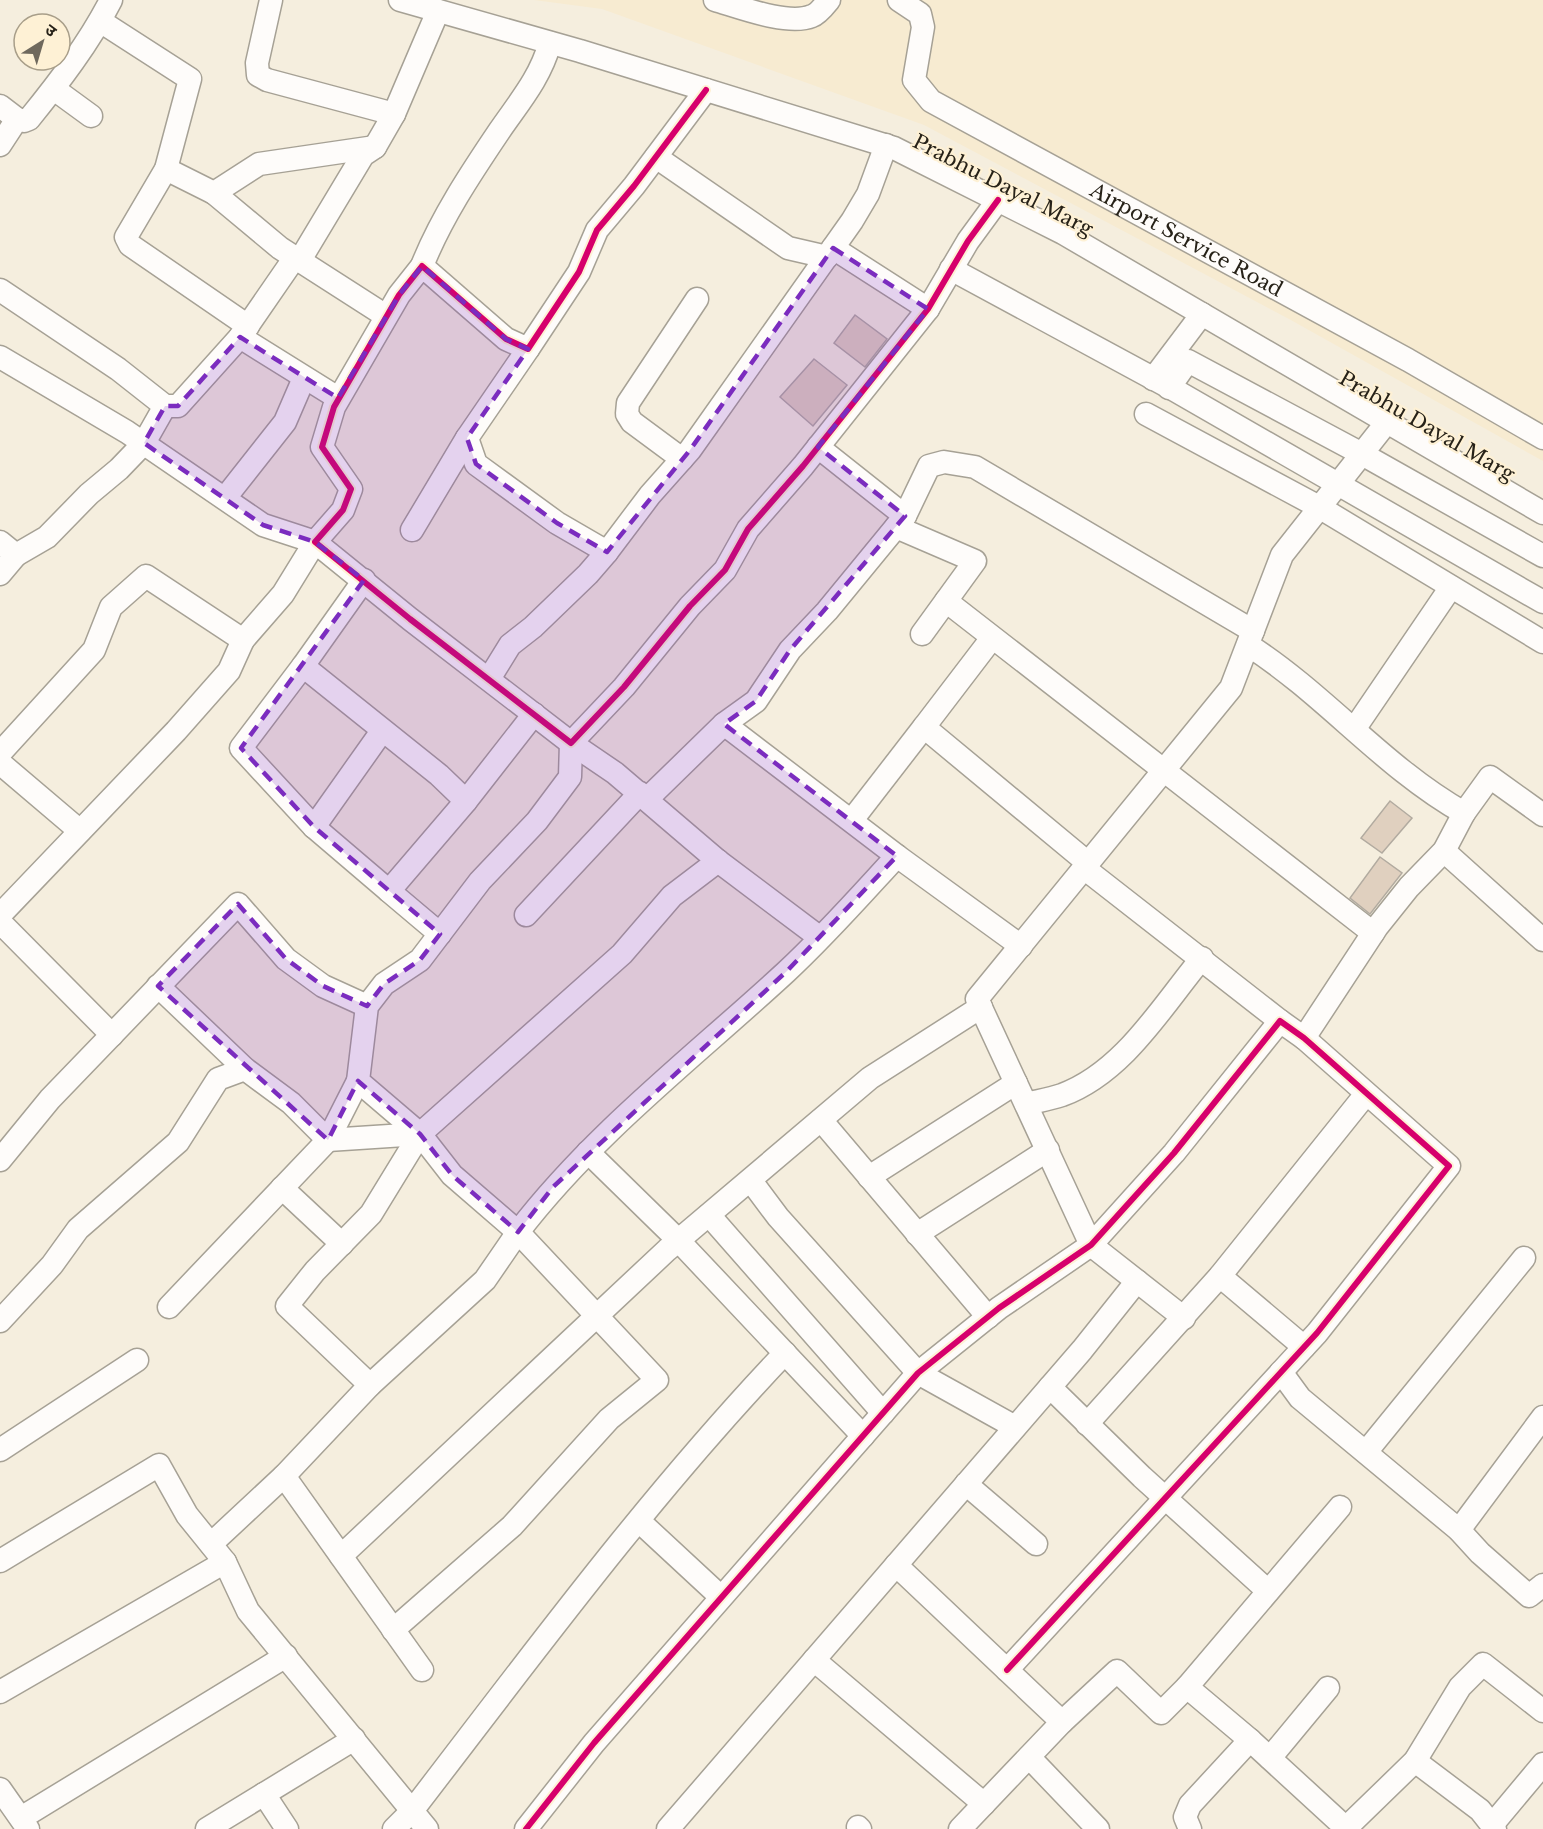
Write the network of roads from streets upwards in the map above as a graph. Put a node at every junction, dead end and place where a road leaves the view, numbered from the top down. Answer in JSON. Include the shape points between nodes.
{"nodes":[{"id":1,"x":111,"y":0,"type":"edge"},
{"id":2,"x":271,"y":0,"type":"edge"},
{"id":3,"x":400,"y":0,"type":"edge"},
{"id":4,"x":715,"y":0,"type":"edge"},
{"id":5,"x":829,"y":0,"type":"edge"},
{"id":6,"x":899,"y":0,"type":"edge"},
{"id":7,"x":438,"y":11,"type":"junction"},
{"id":8,"x":100,"y":21,"type":"junction"},
{"id":9,"x":550,"y":43,"type":"junction"},
{"id":10,"x":195,"y":57,"type":"dead end"},
{"id":11,"x":190,"y":79,"type":"junction"},
{"id":12,"x":54,"y":89,"type":"junction"},
{"id":13,"x":706,"y":90,"type":"junction"},
{"id":14,"x":9,"y":112,"type":"edge"},
{"id":15,"x":394,"y":114,"type":"junction"},
{"id":16,"x":91,"y":116,"type":"dead end"},
{"id":17,"x":0,"y":145,"type":"edge"},
{"id":18,"x":886,"y":145,"type":"junction"},
{"id":19,"x":375,"y":147,"type":"junction"},
{"id":20,"x":656,"y":157,"type":"junction"},
{"id":21,"x":166,"y":169,"type":"junction"},
{"id":22,"x":214,"y":193,"type":"junction"},
{"id":23,"x":998,"y":200,"type":"junction"},
{"id":24,"x":830,"y":252,"type":"junction"},
{"id":25,"x":300,"y":260,"type":"junction"},
{"id":26,"x":422,"y":266,"type":"junction"},
{"id":27,"x":951,"y":269,"type":"junction"},
{"id":28,"x":0,"y":290,"type":"edge"},
{"id":29,"x":697,"y":299,"type":"dead end"},
{"id":30,"x":928,"y":309,"type":"junction"},
{"id":31,"x":1202,"y":314,"type":"junction"},
{"id":32,"x":386,"y":316,"type":"junction"},
{"id":33,"x":244,"y":332,"type":"junction"},
{"id":34,"x":528,"y":349,"type":"junction"},
{"id":35,"x":0,"y":357,"type":"edge"},
{"id":36,"x":304,"y":378,"type":"junction"},
{"id":37,"x":1161,"y":383,"type":"junction"},
{"id":38,"x":339,"y":398,"type":"junction"},
{"id":39,"x":165,"y":406,"type":"junction"},
{"id":40,"x":1146,"y":414,"type":"dead end"},
{"id":41,"x":1387,"y":422,"type":"junction"},
{"id":42,"x":467,"y":438,"type":"junction"},
{"id":43,"x":1543,"y":438,"type":"edge"},
{"id":44,"x":144,"y":443,"type":"junction"},
{"id":45,"x":818,"y":447,"type":"junction"},
{"id":46,"x":1362,"y":454,"type":"junction"},
{"id":47,"x":682,"y":459,"type":"junction"},
{"id":48,"x":1338,"y":484,"type":"junction"},
{"id":49,"x":225,"y":498,"type":"junction"},
{"id":50,"x":1319,"y":507,"type":"junction"},
{"id":51,"x":1543,"y":513,"type":"edge"},
{"id":52,"x":900,"y":522,"type":"junction"},
{"id":53,"x":412,"y":530,"type":"dead end"},
{"id":54,"x":315,"y":542,"type":"junction"},
{"id":55,"x":8,"y":549,"type":"edge"},
{"id":56,"x":607,"y":552,"type":"junction"},
{"id":57,"x":1543,"y":556,"type":"edge"},
{"id":58,"x":0,"y":574,"type":"edge"},
{"id":59,"x":364,"y":580,"type":"junction"},
{"id":60,"x":1451,"y":587,"type":"junction"},
{"id":61,"x":946,"y":601,"type":"junction"},
{"id":62,"x":1543,"y":602,"type":"edge"},
{"id":63,"x":922,"y":633,"type":"dead end"},
{"id":64,"x":992,"y":638,"type":"junction"},
{"id":65,"x":1251,"y":638,"type":"junction"},
{"id":66,"x":243,"y":640,"type":"junction"},
{"id":67,"x":1543,"y":642,"type":"edge"},
{"id":68,"x":303,"y":666,"type":"junction"},
{"id":69,"x":489,"y":679,"type":"junction"},
{"id":70,"x":534,"y":714,"type":"junction"},
{"id":71,"x":724,"y":724,"type":"junction"},
{"id":72,"x":924,"y":728,"type":"junction"},
{"id":73,"x":1355,"y":728,"type":"junction"},
{"id":74,"x":382,"y":730,"type":"junction"},
{"id":75,"x":571,"y":743,"type":"junction"},
{"id":76,"x":0,"y":753,"type":"edge"},
{"id":77,"x":0,"y":763,"type":"edge"},
{"id":78,"x":1164,"y":771,"type":"junction"},
{"id":79,"x":643,"y":796,"type":"junction"},
{"id":80,"x":466,"y":801,"type":"junction"},
{"id":81,"x":1464,"y":813,"type":"junction"},
{"id":82,"x":1543,"y":815,"type":"edge"},
{"id":83,"x":852,"y":820,"type":"junction"},
{"id":84,"x":314,"y":828,"type":"junction"},
{"id":85,"x":80,"y":831,"type":"junction"},
{"id":86,"x":1444,"y":851,"type":"junction"},
{"id":87,"x":897,"y":856,"type":"junction"},
{"id":88,"x":718,"y":861,"type":"junction"},
{"id":89,"x":1086,"y":866,"type":"junction"},
{"id":90,"x":389,"y":891,"type":"junction"},
{"id":91,"x":0,"y":915,"type":"edge"},
{"id":92,"x":526,"y":915,"type":"dead end"},
{"id":93,"x":0,"y":922,"type":"edge"},
{"id":94,"x":1373,"y":933,"type":"junction"},
{"id":95,"x":440,"y":934,"type":"junction"},
{"id":96,"x":819,"y":937,"type":"junction"},
{"id":97,"x":1543,"y":940,"type":"edge"},
{"id":98,"x":1021,"y":946,"type":"junction"},
{"id":99,"x":1202,"y":958,"type":"junction"},
{"id":100,"x":158,"y":986,"type":"junction"},
{"id":101,"x":367,"y":1006,"type":"junction"},
{"id":102,"x":981,"y":1006,"type":"junction"},
{"id":103,"x":1280,"y":1020,"type":"junction"},
{"id":104,"x":112,"y":1035,"type":"junction"},
{"id":105,"x":1304,"y":1038,"type":"junction"},
{"id":106,"x":245,"y":1069,"type":"junction"},
{"id":107,"x":358,"y":1081,"type":"junction"},
{"id":108,"x":1016,"y":1083,"type":"junction"},
{"id":109,"x":1366,"y":1094,"type":"junction"},
{"id":110,"x":1026,"y":1104,"type":"junction"},
{"id":111,"x":821,"y":1120,"type":"junction"},
{"id":112,"x":420,"y":1134,"type":"junction"},
{"id":113,"x":328,"y":1140,"type":"junction"},
{"id":114,"x":1048,"y":1150,"type":"junction"},
{"id":115,"x":588,"y":1152,"type":"junction"},
{"id":116,"x":0,"y":1160,"type":"edge"},
{"id":117,"x":869,"y":1177,"type":"junction"},
{"id":118,"x":751,"y":1180,"type":"junction"},
{"id":119,"x":282,"y":1188,"type":"junction"},
{"id":120,"x":709,"y":1215,"type":"junction"},
{"id":121,"x":518,"y":1232,"type":"junction"},
{"id":122,"x":917,"y":1234,"type":"junction"},
{"id":123,"x":678,"y":1240,"type":"junction"},
{"id":124,"x":342,"y":1244,"type":"junction"},
{"id":125,"x":1091,"y":1245,"type":"junction"},
{"id":126,"x":1524,"y":1258,"type":"dead end"},
{"id":127,"x":1220,"y":1276,"type":"junction"},
{"id":128,"x":1137,"y":1281,"type":"junction"},
{"id":129,"x":169,"y":1307,"type":"dead end"},
{"id":130,"x":598,"y":1317,"type":"junction"},
{"id":131,"x":988,"y":1317,"type":"junction"},
{"id":132,"x":1184,"y":1318,"type":"junction"},
{"id":133,"x":0,"y":1322,"type":"edge"},
{"id":134,"x":1304,"y":1347,"type":"junction"},
{"id":135,"x":785,"y":1353,"type":"junction"},
{"id":136,"x":136,"y":1360,"type":"dead end"},
{"id":137,"x":1281,"y":1372,"type":"junction"},
{"id":138,"x":918,"y":1373,"type":"junction"},
{"id":139,"x":370,"y":1385,"type":"junction"},
{"id":140,"x":1050,"y":1387,"type":"junction"},
{"id":141,"x":883,"y":1413,"type":"junction"},
{"id":142,"x":1543,"y":1417,"type":"edge"},
{"id":143,"x":1087,"y":1424,"type":"junction"},
{"id":144,"x":1015,"y":1427,"type":"junction"},
{"id":145,"x":863,"y":1436,"type":"junction"},
{"id":146,"x":0,"y":1450,"type":"edge"},
{"id":147,"x":1366,"y":1452,"type":"junction"},
{"id":148,"x":284,"y":1476,"type":"junction"},
{"id":149,"x":966,"y":1484,"type":"junction"},
{"id":150,"x":1166,"y":1496,"type":"junction"},
{"id":151,"x":1340,"y":1507,"type":"dead end"},
{"id":152,"x":639,"y":1521,"type":"junction"},
{"id":153,"x":1459,"y":1530,"type":"junction"},
{"id":154,"x":211,"y":1544,"type":"junction"},
{"id":155,"x":1035,"y":1544,"type":"dead end"},
{"id":156,"x":341,"y":1556,"type":"junction"},
{"id":157,"x":0,"y":1561,"type":"edge"},
{"id":158,"x":225,"y":1562,"type":"junction"},
{"id":159,"x":896,"y":1565,"type":"junction"},
{"id":160,"x":1543,"y":1585,"type":"edge"},
{"id":161,"x":1268,"y":1591,"type":"junction"},
{"id":162,"x":721,"y":1597,"type":"junction"},
{"id":163,"x":393,"y":1630,"type":"junction"},
{"id":164,"x":286,"y":1656,"type":"junction"},
{"id":165,"x":814,"y":1660,"type":"junction"},
{"id":166,"x":422,"y":1670,"type":"dead end"},
{"id":167,"x":1007,"y":1670,"type":"junction"},
{"id":168,"x":1187,"y":1687,"type":"junction"},
{"id":169,"x":1328,"y":1688,"type":"dead end"},
{"id":170,"x":0,"y":1692,"type":"edge"},
{"id":171,"x":1543,"y":1711,"type":"edge"},
{"id":172,"x":1062,"y":1722,"type":"junction"},
{"id":173,"x":354,"y":1739,"type":"junction"},
{"id":174,"x":1250,"y":1740,"type":"junction"},
{"id":175,"x":1029,"y":1757,"type":"junction"},
{"id":176,"x":1270,"y":1758,"type":"junction"},
{"id":177,"x":1415,"y":1761,"type":"junction"},
{"id":178,"x":1543,"y":1764,"type":"edge"},
{"id":179,"x":0,"y":1789,"type":"edge"},
{"id":180,"x":264,"y":1794,"type":"junction"},
{"id":181,"x":984,"y":1804,"type":"junction"},
{"id":182,"x":412,"y":1811,"type":"junction"},
{"id":183,"x":24,"y":1824,"type":"edge"},
{"id":184,"x":1493,"y":1827,"type":"edge"},
{"id":185,"x":207,"y":1829,"type":"edge"},
{"id":186,"x":287,"y":1829,"type":"edge"},
{"id":187,"x":394,"y":1829,"type":"edge"},
{"id":188,"x":427,"y":1829,"type":"edge"},
{"id":189,"x":526,"y":1829,"type":"edge"},
{"id":190,"x":668,"y":1829,"type":"edge"},
{"id":191,"x":960,"y":1829,"type":"edge"},
{"id":192,"x":1098,"y":1829,"type":"edge"},
{"id":193,"x":1190,"y":1829,"type":"edge"},
{"id":194,"x":1347,"y":1829,"type":"edge"}],
"edges":[{"from":1,"to":8,"type":"street"},
{"from":2,"to":15,"type":"street","via":[[257,63],[258,75]]},
{"from":3,"to":7,"type":"street","name":"Prabhu Dayal Marg"},
{"from":4,"to":5,"type":"street","via":[[796,19],[814,16]]},
{"from":6,"to":43,"type":"street","name":"Airport Service Road","via":[[920,14],[923,27],[914,80],[931,101],[1408,360]]},
{"from":7,"to":9,"type":"street","name":"Prabhu Dayal Marg"},
{"from":7,"to":15,"type":"street"},
{"from":8,"to":11,"type":"street"},
{"from":8,"to":12,"type":"street"},
{"from":9,"to":13,"type":"street","name":"Prabhu Dayal Marg"},
{"from":9,"to":26,"type":"street","via":[[533,86],[434,235]]},
{"from":10,"to":11,"type":"street"},
{"from":11,"to":21,"type":"street"},
{"from":12,"to":14,"type":"street","via":[[24,122]]},
{"from":12,"to":16,"type":"street"},
{"from":13,"to":18,"type":"street","name":"Prabhu Dayal Marg"},
{"from":13,"to":20,"type":"street"},
{"from":14,"to":17,"type":"street"},
{"from":15,"to":19,"type":"street"},
{"from":18,"to":23,"type":"street","name":"Prabhu Dayal Marg"},
{"from":18,"to":24,"type":"street","via":[[868,195]]},
{"from":19,"to":22,"type":"street","via":[[259,164]]},
{"from":19,"to":25,"type":"street","via":[[363,155]]},
{"from":20,"to":24,"type":"street","via":[[788,248]]},
{"from":20,"to":34,"type":"street","via":[[597,230],[579,272]]},
{"from":21,"to":22,"type":"street"},
{"from":21,"to":33,"type":"street","via":[[126,237],[130,245]]},
{"from":22,"to":25,"type":"street"},
{"from":23,"to":27,"type":"street"},
{"from":23,"to":31,"type":"street","name":"Prabhu Dayal Marg"},
{"from":24,"to":30,"type":"street"},
{"from":24,"to":47,"type":"street"},
{"from":25,"to":32,"type":"street"},
{"from":25,"to":33,"type":"street","via":[[291,262]]},
{"from":26,"to":32,"type":"street"},
{"from":26,"to":34,"type":"street","via":[[506,339]]},
{"from":27,"to":30,"type":"street"},
{"from":27,"to":37,"type":"street"},
{"from":28,"to":39,"type":"street","via":[[118,369]]},
{"from":29,"to":47,"type":"street","via":[[628,404],[627,414],[632,422]]},
{"from":30,"to":45,"type":"street"},
{"from":31,"to":37,"type":"street"},
{"from":31,"to":41,"type":"street","name":"Prabhu Dayal Marg"},
{"from":32,"to":38,"type":"street"},
{"from":33,"to":36,"type":"street"},
{"from":33,"to":39,"type":"street","via":[[178,406]]},
{"from":34,"to":42,"type":"street"},
{"from":35,"to":44,"type":"street"},
{"from":36,"to":38,"type":"street"},
{"from":36,"to":49,"type":"street","via":[[285,422]]},
{"from":37,"to":46,"type":"street","via":[[1188,361]]},
{"from":37,"to":48,"type":"street"},
{"from":38,"to":54,"type":"street","via":[[322,447],[351,489],[343,510]]},
{"from":39,"to":44,"type":"street"},
{"from":40,"to":50,"type":"street"},
{"from":41,"to":46,"type":"street"},
{"from":41,"to":51,"type":"street","name":"Prabhu Dayal Marg"},
{"from":42,"to":53,"type":"street"},
{"from":42,"to":56,"type":"street","via":[[476,464],[557,523]]},
{"from":44,"to":49,"type":"street"},
{"from":44,"to":55,"type":"street","via":[[47,537]]},
{"from":45,"to":52,"type":"street"},
{"from":45,"to":75,"type":"street","via":[[748,529],[725,570]]},
{"from":46,"to":48,"type":"street"},
{"from":46,"to":57,"type":"street"},
{"from":47,"to":56,"type":"street"},
{"from":48,"to":50,"type":"street"},
{"from":48,"to":62,"type":"street"},
{"from":49,"to":54,"type":"street","via":[[263,525]]},
{"from":50,"to":60,"type":"street"},
{"from":50,"to":65,"type":"street","via":[[1282,555]]},
{"from":52,"to":61,"type":"street","via":[[975,561]]},
{"from":52,"to":65,"type":"street","via":[[929,466],[944,462],[975,467]]},
{"from":52,"to":71,"type":"street","via":[[790,650],[756,701]]},
{"from":54,"to":59,"type":"street"},
{"from":54,"to":66,"type":"street","via":[[283,594]]},
{"from":55,"to":58,"type":"street"},
{"from":56,"to":69,"type":"street","via":[[510,645]]},
{"from":59,"to":68,"type":"street"},
{"from":59,"to":69,"type":"street"},
{"from":60,"to":67,"type":"street"},
{"from":60,"to":73,"type":"street"},
{"from":61,"to":63,"type":"street"},
{"from":61,"to":64,"type":"street"},
{"from":64,"to":72,"type":"street"},
{"from":64,"to":78,"type":"street"},
{"from":65,"to":73,"type":"street"},
{"from":65,"to":78,"type":"street","via":[[1231,688]]},
{"from":66,"to":76,"type":"street","via":[[146,576],[111,608],[94,650]]},
{"from":66,"to":85,"type":"street","via":[[230,671]]},
{"from":68,"to":74,"type":"street"},
{"from":68,"to":84,"type":"street","via":[[241,747]]},
{"from":69,"to":70,"type":"street"},
{"from":70,"to":75,"type":"street"},
{"from":70,"to":80,"type":"street"},
{"from":71,"to":79,"type":"street"},
{"from":71,"to":83,"type":"street"},
{"from":72,"to":83,"type":"street"},
{"from":72,"to":89,"type":"street"},
{"from":73,"to":81,"type":"street","via":[[1409,777]]},
{"from":74,"to":80,"type":"street"},
{"from":74,"to":84,"type":"street"},
{"from":75,"to":79,"type":"street"},
{"from":75,"to":95,"type":"street","via":[[570,777]]},
{"from":77,"to":85,"type":"street"},
{"from":78,"to":89,"type":"street"},
{"from":78,"to":94,"type":"street"},
{"from":79,"to":88,"type":"street"},
{"from":79,"to":92,"type":"street","via":[[572,863]]},
{"from":80,"to":90,"type":"street"},
{"from":81,"to":82,"type":"street","via":[[1490,777]]},
{"from":81,"to":86,"type":"street"},
{"from":83,"to":87,"type":"street"},
{"from":84,"to":90,"type":"street"},
{"from":85,"to":91,"type":"street"},
{"from":86,"to":94,"type":"street"},
{"from":86,"to":97,"type":"street"},
{"from":87,"to":96,"type":"street"},
{"from":87,"to":98,"type":"street"},
{"from":88,"to":96,"type":"street"},
{"from":88,"to":112,"type":"street","via":[[672,896],[622,954]]},
{"from":89,"to":98,"type":"street"},
{"from":89,"to":99,"type":"street"},
{"from":90,"to":95,"type":"street"},
{"from":93,"to":104,"type":"street"},
{"from":94,"to":105,"type":"street"},
{"from":95,"to":101,"type":"street","via":[[420,960],[384,984]]},
{"from":96,"to":115,"type":"street","via":[[787,971]]},
{"from":98,"to":102,"type":"street","via":[[977,999]]},
{"from":99,"to":103,"type":"street"},
{"from":99,"to":110,"type":"street","via":[[1161,1012],[1100,1074],[1063,1094]]},
{"from":100,"to":101,"type":"street","via":[[238,904],[286,959],[323,986]]},
{"from":100,"to":104,"type":"street"},
{"from":100,"to":106,"type":"street"},
{"from":101,"to":107,"type":"street"},
{"from":102,"to":108,"type":"street"},
{"from":102,"to":111,"type":"street","via":[[870,1078]]},
{"from":103,"to":105,"type":"street"},
{"from":103,"to":125,"type":"street","via":[[1174,1153]]},
{"from":104,"to":116,"type":"street"},
{"from":105,"to":109,"type":"street"},
{"from":106,"to":113,"type":"street","via":[[291,1103]]},
{"from":106,"to":133,"type":"street","via":[[218,1080],[178,1142],[78,1229],[52,1265]]},
{"from":107,"to":112,"type":"street"},
{"from":107,"to":113,"type":"street"},
{"from":108,"to":110,"type":"street"},
{"from":108,"to":117,"type":"street"},
{"from":109,"to":127,"type":"street"},
{"from":109,"to":134,"type":"street","via":[[1449,1166]]},
{"from":110,"to":114,"type":"street"},
{"from":111,"to":117,"type":"street"},
{"from":111,"to":118,"type":"street"},
{"from":112,"to":113,"type":"street"},
{"from":112,"to":121,"type":"street","via":[[452,1174]]},
{"from":112,"to":124,"type":"street","via":[[371,1214]]},
{"from":113,"to":119,"type":"street"},
{"from":114,"to":122,"type":"street"},
{"from":114,"to":125,"type":"street"},
{"from":115,"to":121,"type":"street","via":[[553,1186]]},
{"from":115,"to":123,"type":"street"},
{"from":117,"to":122,"type":"street"},
{"from":118,"to":120,"type":"street"},
{"from":118,"to":138,"type":"street","via":[[778,1217]]},
{"from":119,"to":124,"type":"street"},
{"from":119,"to":129,"type":"street"},
{"from":120,"to":123,"type":"street"},
{"from":120,"to":141,"type":"street"},
{"from":121,"to":130,"type":"street"},
{"from":121,"to":139,"type":"street","via":[[485,1280]]},
{"from":122,"to":131,"type":"street"},
{"from":123,"to":130,"type":"street"},
{"from":123,"to":135,"type":"street"},
{"from":124,"to":139,"type":"street","via":[[287,1306]]},
{"from":125,"to":128,"type":"street"},
{"from":125,"to":131,"type":"street"},
{"from":126,"to":147,"type":"street"},
{"from":127,"to":132,"type":"street"},
{"from":127,"to":134,"type":"street"},
{"from":128,"to":132,"type":"street"},
{"from":128,"to":140,"type":"street"},
{"from":130,"to":156,"type":"street"},
{"from":130,"to":163,"type":"street","via":[[657,1380],[609,1419],[512,1526]]},
{"from":131,"to":138,"type":"street"},
{"from":132,"to":143,"type":"street"},
{"from":134,"to":137,"type":"street"},
{"from":135,"to":145,"type":"street"},
{"from":135,"to":152,"type":"street","via":[[723,1418]]},
{"from":136,"to":146,"type":"street"},
{"from":137,"to":147,"type":"street","via":[[1300,1398]]},
{"from":137,"to":150,"type":"street"},
{"from":138,"to":141,"type":"street"},
{"from":138,"to":144,"type":"street"},
{"from":139,"to":148,"type":"street"},
{"from":140,"to":143,"type":"street"},
{"from":140,"to":144,"type":"street"},
{"from":141,"to":145,"type":"street"},
{"from":142,"to":153,"type":"street"},
{"from":143,"to":150,"type":"street"},
{"from":144,"to":149,"type":"street"},
{"from":145,"to":162,"type":"street"},
{"from":147,"to":153,"type":"street"},
{"from":148,"to":154,"type":"street"},
{"from":148,"to":156,"type":"street"},
{"from":149,"to":155,"type":"street"},
{"from":149,"to":159,"type":"street"},
{"from":150,"to":161,"type":"street"},
{"from":150,"to":167,"type":"street"},
{"from":151,"to":161,"type":"street"},
{"from":152,"to":162,"type":"street"},
{"from":152,"to":182,"type":"street","via":[[562,1614]]},
{"from":153,"to":160,"type":"street","via":[[1529,1596]]},
{"from":154,"to":157,"type":"street","via":[[187,1515],[159,1465]]},
{"from":154,"to":158,"type":"street"},
{"from":156,"to":163,"type":"street"},
{"from":158,"to":164,"type":"street","via":[[248,1611]]},
{"from":158,"to":170,"type":"street"},
{"from":159,"to":165,"type":"street"},
{"from":159,"to":167,"type":"street"},
{"from":161,"to":168,"type":"street"},
{"from":162,"to":189,"type":"street","via":[[594,1743]]},
{"from":163,"to":166,"type":"street"},
{"from":164,"to":173,"type":"street"},
{"from":164,"to":183,"type":"street"},
{"from":165,"to":181,"type":"street"},
{"from":165,"to":190,"type":"street"},
{"from":167,"to":172,"type":"street"},
{"from":168,"to":172,"type":"street","via":[[1161,1713],[1117,1671]]},
{"from":168,"to":174,"type":"street"},
{"from":169,"to":176,"type":"street"},
{"from":171,"to":177,"type":"street","via":[[1484,1664],[1460,1687]]},
{"from":172,"to":175,"type":"street"},
{"from":173,"to":180,"type":"street"},
{"from":173,"to":182,"type":"street"},
{"from":174,"to":176,"type":"street"},
{"from":174,"to":193,"type":"street","via":[[1190,1805],[1185,1817]]},
{"from":175,"to":181,"type":"street"},
{"from":175,"to":192,"type":"street"},
{"from":176,"to":194,"type":"street"},
{"from":177,"to":184,"type":"street","via":[[1480,1810]]},
{"from":177,"to":194,"type":"street"},
{"from":178,"to":184,"type":"street"},
{"from":179,"to":183,"type":"street"},
{"from":180,"to":185,"type":"street"},
{"from":180,"to":186,"type":"street"},
{"from":181,"to":191,"type":"street"},
{"from":182,"to":187,"type":"street"},
{"from":182,"to":188,"type":"street"}]}
